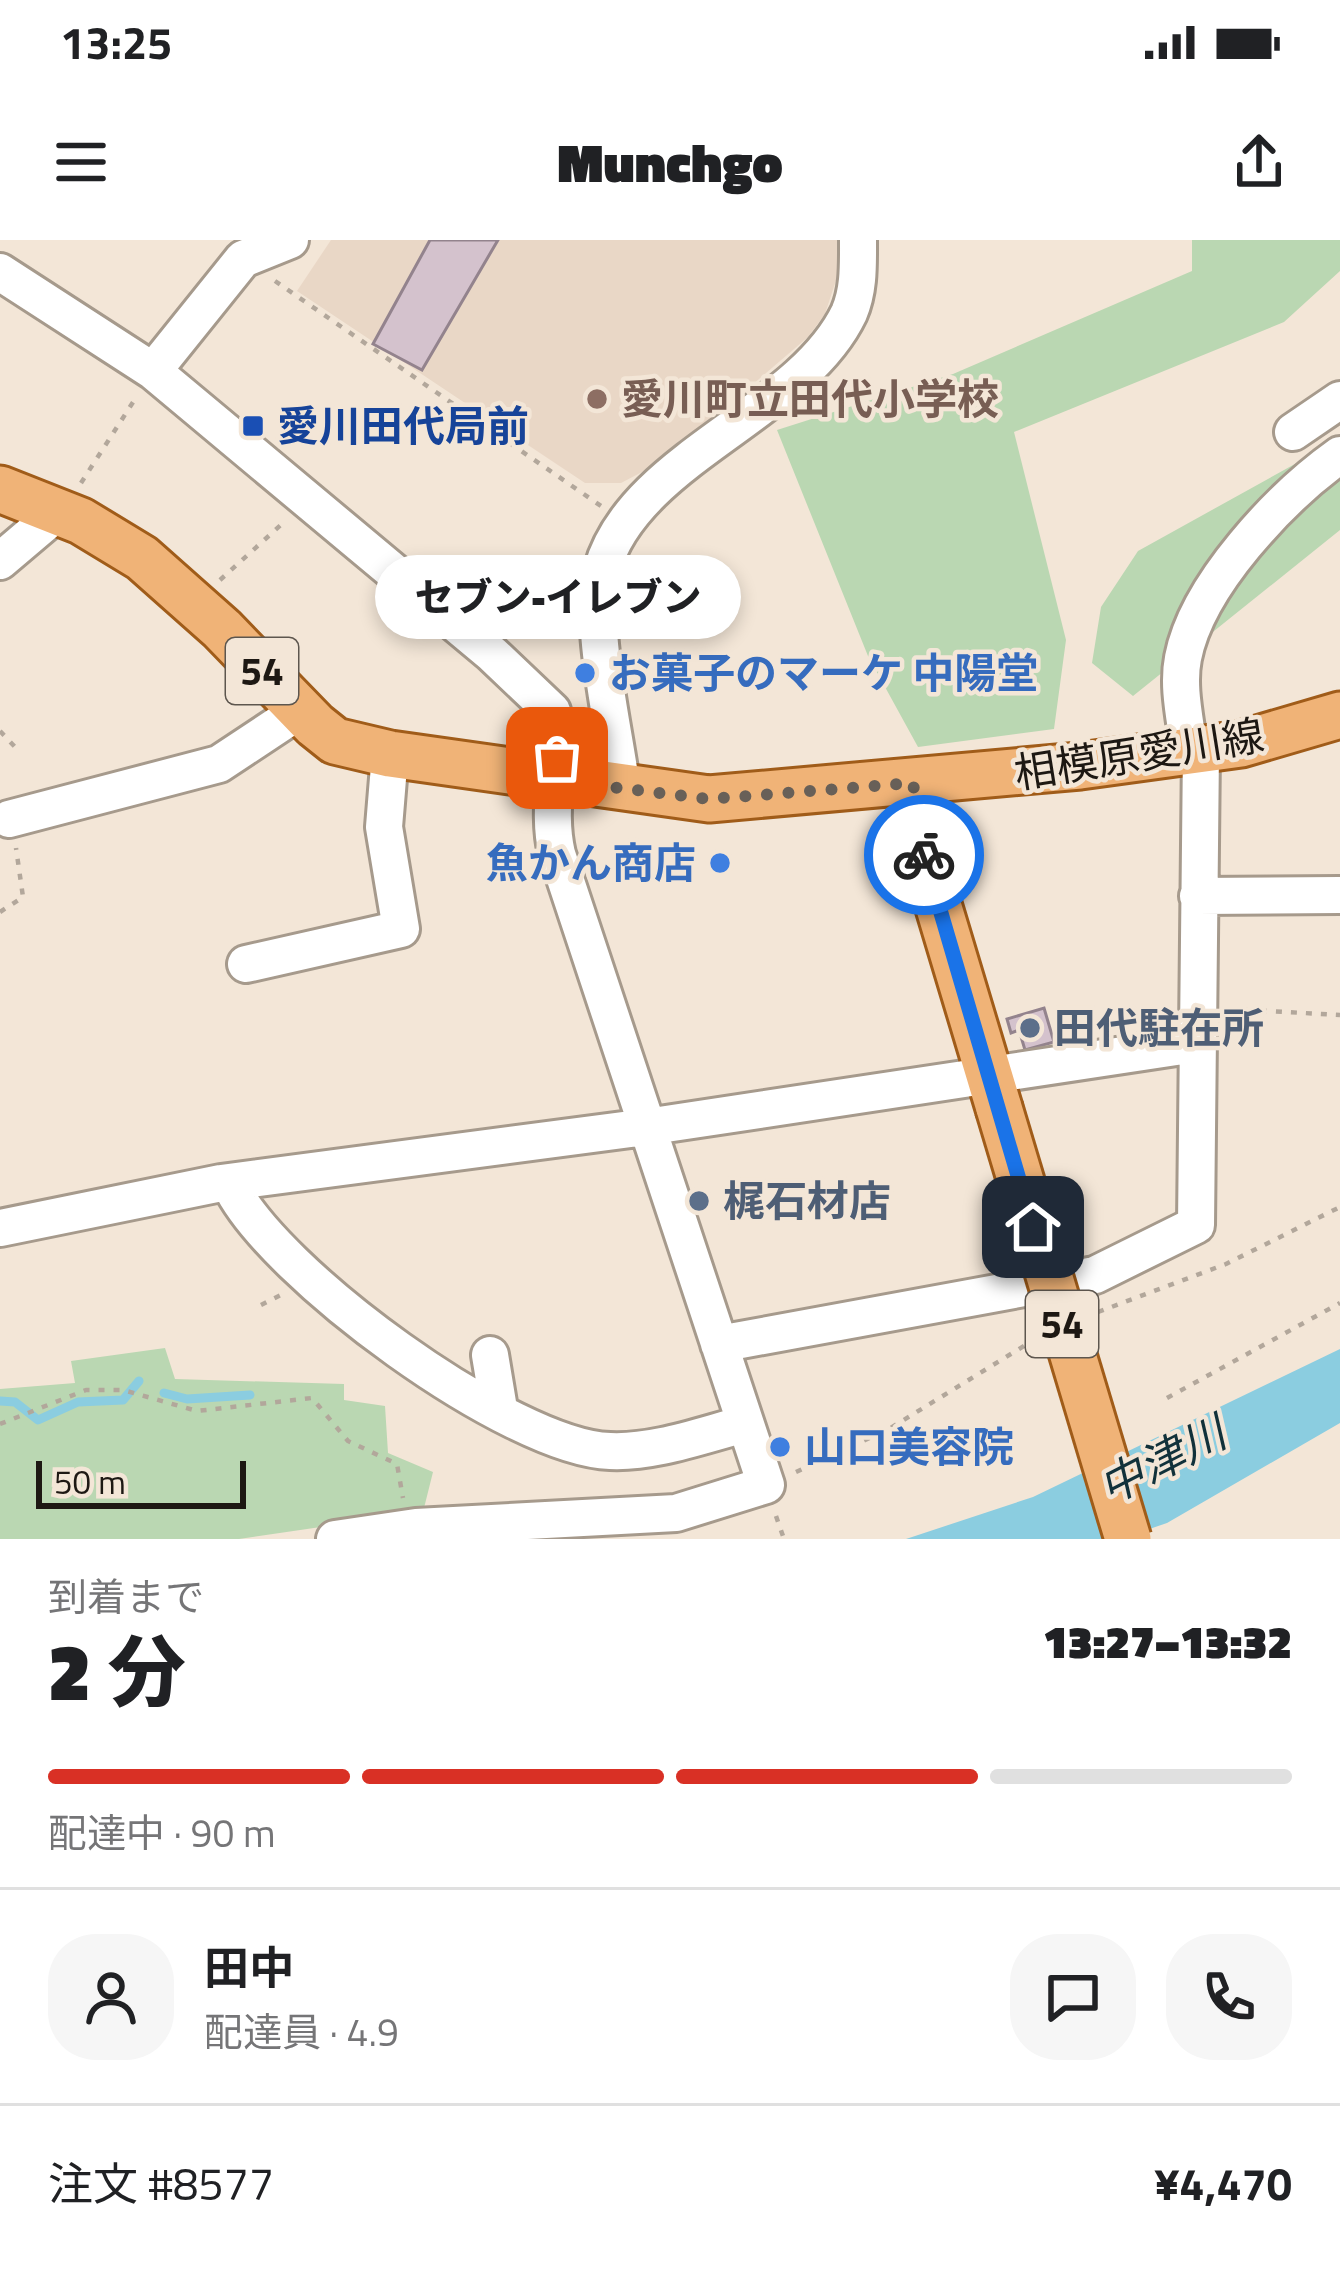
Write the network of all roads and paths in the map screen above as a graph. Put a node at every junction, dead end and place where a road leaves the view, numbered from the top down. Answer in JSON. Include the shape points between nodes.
{"nodes":[{"id":1,"x":290,"y":240,"type":"edge"},
{"id":2,"x":858,"y":240,"type":"edge"},
{"id":3,"x":243,"y":259,"type":"junction"},
{"id":4,"x":0,"y":272,"type":"edge"},
{"id":5,"x":154,"y":371,"type":"junction"},
{"id":6,"x":1340,"y":400,"type":"edge"},
{"id":7,"x":1293,"y":431,"type":"dead end"},
{"id":8,"x":1340,"y":455,"type":"edge"},
{"id":9,"x":0,"y":489,"type":"edge"},
{"id":10,"x":308,"y":502,"type":"junction"},
{"id":11,"x":61,"y":512,"type":"junction"},
{"id":12,"x":626,"y":523,"type":"junction"},
{"id":13,"x":0,"y":561,"type":"edge"},
{"id":14,"x":194,"y":603,"type":"junction"},
{"id":15,"x":299,"y":711,"type":"junction"},
{"id":16,"x":1340,"y":715,"type":"edge"},
{"id":17,"x":0,"y":730,"type":"edge"},
{"id":18,"x":15,"y":747,"type":"dead end"},
{"id":19,"x":1195,"y":750,"type":"junction"},
{"id":20,"x":390,"y":754,"type":"junction"},
{"id":21,"x":553,"y":780,"type":"junction"},
{"id":22,"x":913,"y":783,"type":"junction"},
{"id":23,"x":622,"y":790,"type":"junction"},
{"id":24,"x":8,"y":819,"type":"dead end"},
{"id":25,"x":1340,"y":895,"type":"edge"},
{"id":26,"x":1198,"y":896,"type":"junction"},
{"id":27,"x":260,"y":953,"type":"dead end"},
{"id":28,"x":1195,"y":1005,"type":"junction"},
{"id":29,"x":1340,"y":1016,"type":"edge"},
{"id":30,"x":1196,"y":1044,"type":"junction"},
{"id":31,"x":994,"y":1092,"type":"junction"},
{"id":32,"x":646,"y":1127,"type":"junction"},
{"id":33,"x":230,"y":1184,"type":"junction"},
{"id":34,"x":0,"y":1228,"type":"edge"},
{"id":35,"x":1340,"y":1303,"type":"edge"},
{"id":36,"x":719,"y":1344,"type":"junction"},
{"id":37,"x":490,"y":1354,"type":"dead end"},
{"id":38,"x":1167,"y":1398,"type":"dead end"},
{"id":39,"x":499,"y":1408,"type":"junction"},
{"id":40,"x":0,"y":1424,"type":"edge"},
{"id":41,"x":745,"y":1424,"type":"junction"},
{"id":42,"x":405,"y":1528,"type":"junction"},
{"id":43,"x":334,"y":1539,"type":"edge"},
{"id":44,"x":1128,"y":1539,"type":"edge"}],
"edges":[{"from":1,"to":3,"type":"street"},
{"from":2,"to":12,"type":"street","via":[[857,287],[829,343]]},
{"from":3,"to":5,"type":"street"},
{"from":3,"to":12,"type":"path"},
{"from":4,"to":5,"type":"street"},
{"from":5,"to":10,"type":"street"},
{"from":5,"to":11,"type":"path"},
{"from":6,"to":7,"type":"street"},
{"from":8,"to":19,"type":"street","via":[[1246,544],[1202,609],[1183,656]]},
{"from":9,"to":11,"type":"main road","number":"54"},
{"from":10,"to":14,"type":"path"},
{"from":10,"to":21,"type":"street","via":[[546,702],[557,739]]},
{"from":11,"to":13,"type":"street"},
{"from":11,"to":14,"type":"main road","number":"54","via":[[124,546]]},
{"from":12,"to":23,"type":"street","via":[[608,551],[598,606]]},
{"from":14,"to":15,"type":"main road","number":"54"},
{"from":15,"to":20,"type":"main road","number":"54","via":[[335,741]]},
{"from":15,"to":24,"type":"street","via":[[220,764]]},
{"from":16,"to":19,"type":"main road","name":"相模原愛川線","number":"54"},
{"from":17,"to":18,"type":"path"},
{"from":19,"to":22,"type":"main road","name":"相模原愛川線","number":"54"},
{"from":19,"to":26,"type":"street"},
{"from":20,"to":21,"type":"main road","number":"54"},
{"from":20,"to":27,"type":"street","via":[[384,827],[401,929]]},
{"from":21,"to":23,"type":"main road","number":"54"},
{"from":21,"to":32,"type":"street","via":[[557,854]]},
{"from":22,"to":23,"type":"main road","number":"54","via":[[709,799]]},
{"from":22,"to":31,"type":"main road","number":"54","via":[[920,841]]},
{"from":25,"to":26,"type":"street"},
{"from":26,"to":28,"type":"street"},
{"from":28,"to":29,"type":"path"},
{"from":28,"to":30,"type":"street"},
{"from":30,"to":31,"type":"street"},
{"from":30,"to":36,"type":"street","via":[[1196,1225],[1095,1275]]},
{"from":31,"to":32,"type":"street"},
{"from":31,"to":44,"type":"main road","number":"54","bridge":true},
{"from":32,"to":33,"type":"street"},
{"from":32,"to":36,"type":"street"},
{"from":33,"to":34,"type":"street"},
{"from":33,"to":39,"type":"street","via":[[310,1282],[451,1386]]},
{"from":35,"to":38,"type":"path"},
{"from":36,"to":41,"type":"street"},
{"from":37,"to":39,"type":"street"},
{"from":39,"to":41,"type":"street","via":[[573,1446],[612,1452]]},
{"from":40,"to":42,"type":"path","via":[[86,1390],[123,1390],[197,1412],[312,1398],[348,1441],[402,1470]]},
{"from":41,"to":42,"type":"street","via":[[766,1485],[676,1513]]},
{"from":42,"to":43,"type":"street"}]}
